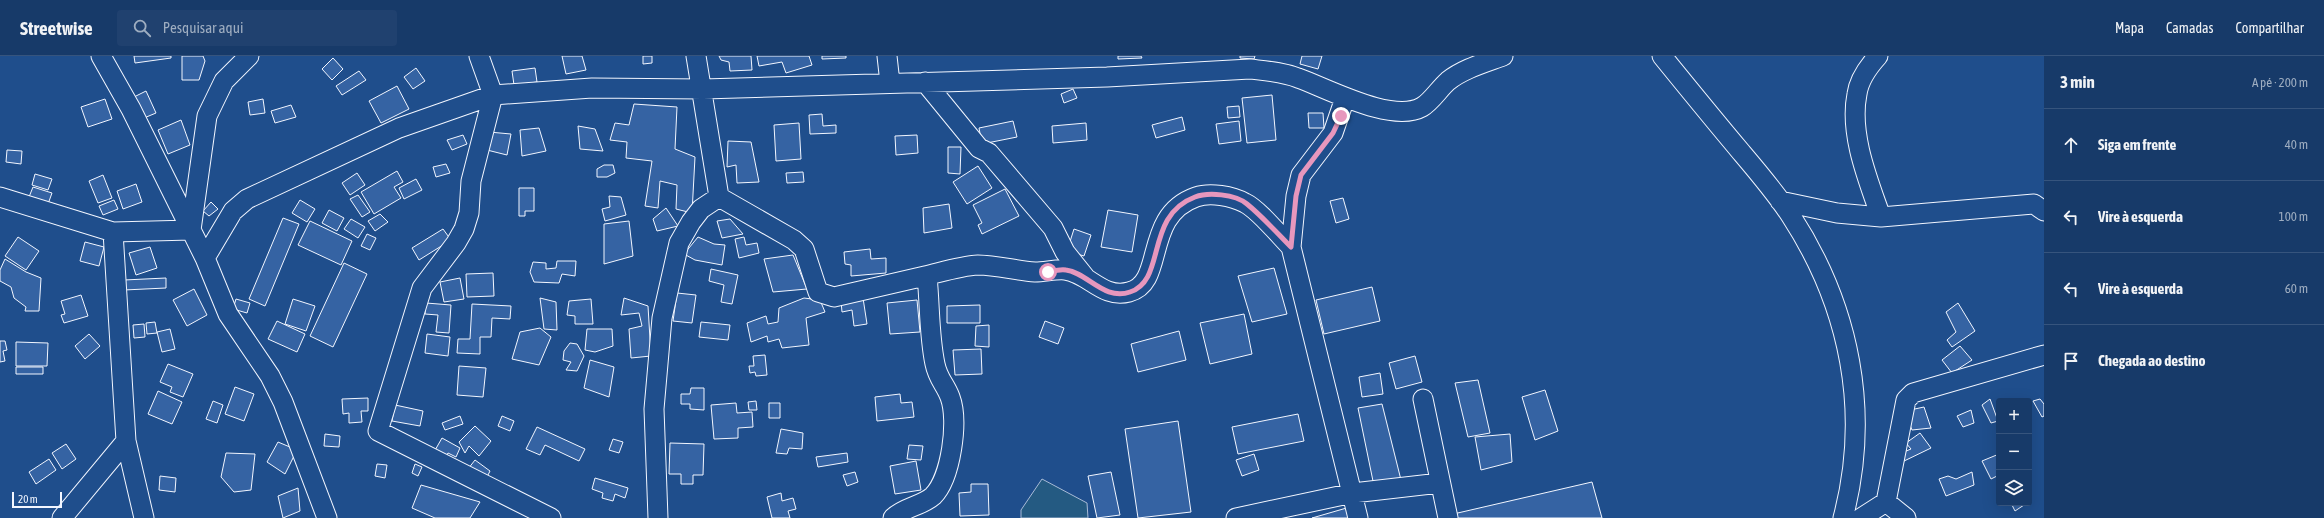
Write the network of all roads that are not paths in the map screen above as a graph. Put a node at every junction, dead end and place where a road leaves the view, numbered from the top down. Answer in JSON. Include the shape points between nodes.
{"nodes":[{"id":1,"x":101,"y":56,"type":"edge"},
{"id":2,"x":249,"y":56,"type":"edge"},
{"id":3,"x":479,"y":56,"type":"edge"},
{"id":4,"x":696,"y":56,"type":"edge"},
{"id":5,"x":887,"y":56,"type":"edge"},
{"id":6,"x":1503,"y":56,"type":"edge"},
{"id":7,"x":1662,"y":56,"type":"edge"},
{"id":8,"x":1878,"y":56,"type":"edge"},
{"id":9,"x":925,"y":82,"type":"junction"},
{"id":10,"x":890,"y":83,"type":"junction"},
{"id":11,"x":703,"y":90,"type":"junction"},
{"id":12,"x":492,"y":95,"type":"junction"},
{"id":13,"x":1345,"y":98,"type":"junction"},
{"id":14,"x":0,"y":197,"type":"edge"},
{"id":15,"x":719,"y":197,"type":"junction"},
{"id":16,"x":1780,"y":201,"type":"junction"},
{"id":17,"x":2044,"y":211,"type":"edge"},
{"id":18,"x":1881,"y":217,"type":"junction"},
{"id":19,"x":190,"y":230,"type":"junction"},
{"id":20,"x":113,"y":232,"type":"junction"},
{"id":21,"x":1291,"y":247,"type":"junction"},
{"id":22,"x":205,"y":258,"type":"junction"},
{"id":23,"x":927,"y":276,"type":"junction"},
{"id":24,"x":1089,"y":282,"type":"junction"},
{"id":25,"x":2044,"y":354,"type":"edge"},
{"id":26,"x":1423,"y":399,"type":"dead end"},
{"id":27,"x":126,"y":441,"type":"junction"},
{"id":28,"x":1440,"y":483,"type":"junction"},
{"id":29,"x":1353,"y":493,"type":"junction"},
{"id":30,"x":1886,"y":502,"type":"junction"},
{"id":31,"x":1275,"y":514,"type":"edge"},
{"id":32,"x":62,"y":518,"type":"edge"},
{"id":33,"x":144,"y":518,"type":"edge"},
{"id":34,"x":328,"y":518,"type":"edge"},
{"id":35,"x":551,"y":518,"type":"edge"},
{"id":36,"x":658,"y":518,"type":"edge"},
{"id":37,"x":893,"y":518,"type":"edge"},
{"id":38,"x":1236,"y":518,"type":"edge"},
{"id":39,"x":1358,"y":518,"type":"edge"},
{"id":40,"x":1448,"y":518,"type":"edge"},
{"id":41,"x":1843,"y":518,"type":"edge"},
{"id":42,"x":1861,"y":518,"type":"edge"},
{"id":43,"x":1906,"y":518,"type":"edge"}],
"edges":[{"from":1,"to":19,"type":"street","via":[[131,109]]},
{"from":2,"to":19,"type":"street","via":[[224,81],[207,116]]},
{"from":3,"to":12,"type":"street"},
{"from":4,"to":11,"type":"street"},
{"from":5,"to":10,"type":"street"},
{"from":6,"to":13,"type":"street","via":[[1468,69],[1449,80],[1422,107],[1405,111],[1378,108]]},
{"from":7,"to":16,"type":"street"},
{"from":8,"to":18,"type":"street","via":[[1863,75],[1856,94],[1856,115],[1863,164]]},
{"from":9,"to":10,"type":"street"},
{"from":9,"to":13,"type":"street","via":[[1250,69],[1298,77]]},
{"from":9,"to":24,"type":"street","via":[[979,148],[989,153],[1053,228],[1065,252]]},
{"from":10,"to":11,"type":"street"},
{"from":11,"to":12,"type":"street","via":[[592,88]]},
{"from":11,"to":15,"type":"street"},
{"from":12,"to":22,"type":"street","via":[[399,128],[247,199],[233,211]]},
{"from":12,"to":35,"type":"street","via":[[470,181],[464,229],[422,288],[378,431]]},
{"from":13,"to":21,"type":"street","via":[[1333,133],[1301,175],[1296,196]]},
{"from":14,"to":20,"type":"street"},
{"from":15,"to":23,"type":"street","via":[[799,244],[804,249],[818,292],[824,296],[834,297]]},
{"from":15,"to":36,"type":"street","via":[[701,209],[679,243],[662,318],[654,409]]},
{"from":16,"to":18,"type":"street","via":[[1837,213]]},
{"from":16,"to":41,"type":"street","via":[[1808,243],[1825,277],[1848,350],[1856,424],[1855,461]]},
{"from":17,"to":18,"type":"street","via":[[2034,204]]},
{"from":19,"to":20,"type":"street"},
{"from":19,"to":22,"type":"street"},
{"from":20,"to":27,"type":"street"},
{"from":21,"to":24,"type":"street","via":[[1246,203],[1228,197],[1204,194],[1183,201],[1171,212],[1161,230],[1150,273],[1144,284],[1130,292],[1114,293]]},
{"from":21,"to":29,"type":"street"},
{"from":22,"to":34,"type":"street","via":[[228,314],[270,376],[283,402]]},
{"from":23,"to":24,"type":"street","via":[[979,265],[1033,272],[1064,269]]},
{"from":23,"to":37,"type":"street","via":[[935,362],[938,378],[950,396],[955,429],[947,468],[938,488],[932,496]]},
{"from":25,"to":30,"type":"street","via":[[1913,393],[1906,400]]},
{"from":26,"to":28,"type":"street"},
{"from":27,"to":32,"type":"street"},
{"from":27,"to":33,"type":"street"},
{"from":28,"to":29,"type":"street"},
{"from":28,"to":40,"type":"street"},
{"from":29,"to":31,"type":"street"},
{"from":29,"to":39,"type":"street"},
{"from":30,"to":42,"type":"street"},
{"from":30,"to":43,"type":"street"},
{"from":31,"to":38,"type":"street"}]}
